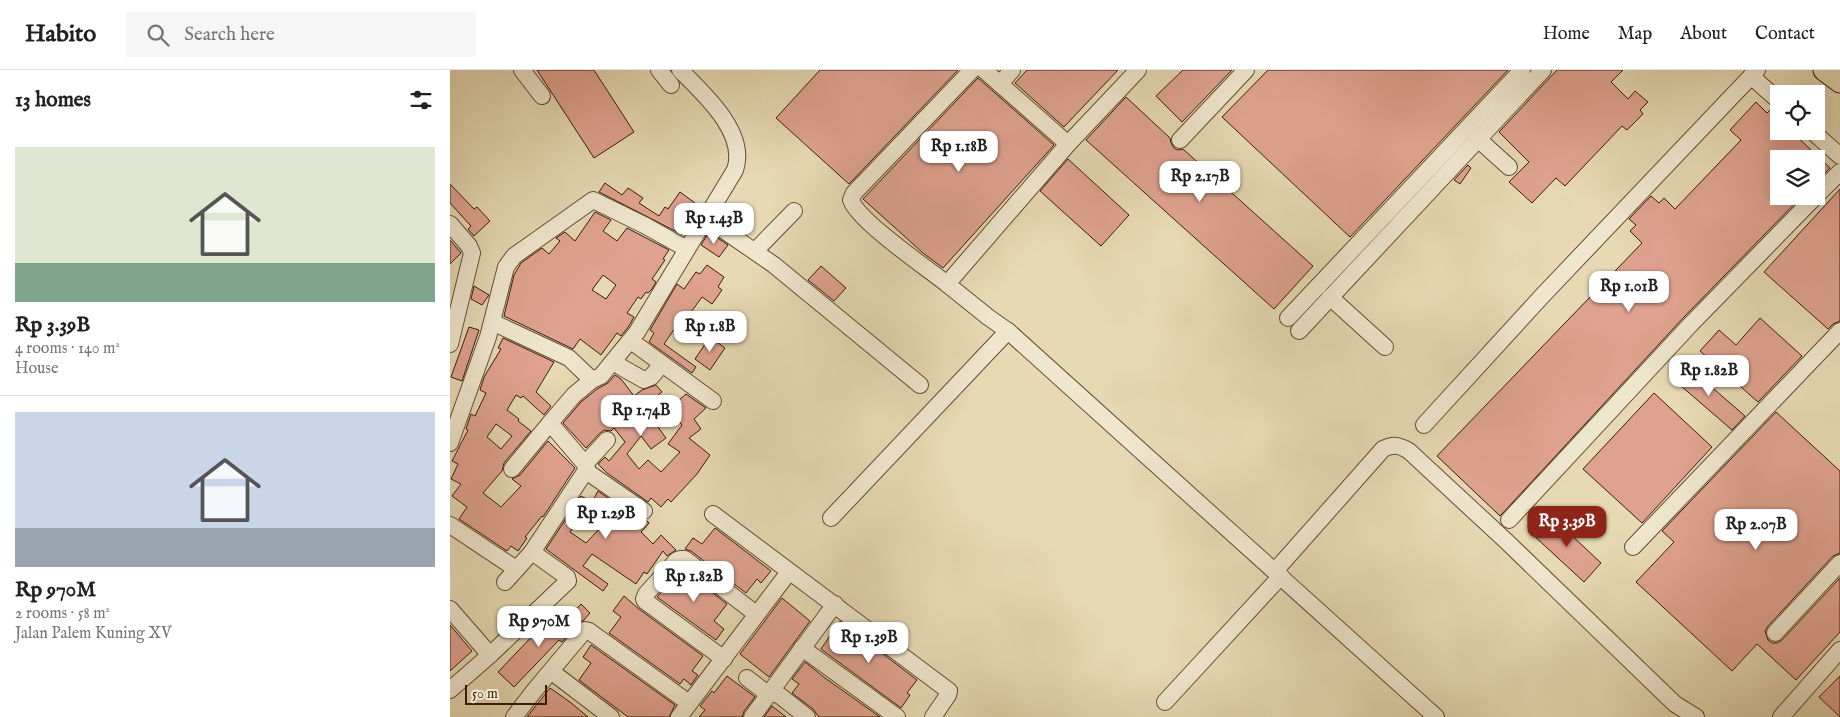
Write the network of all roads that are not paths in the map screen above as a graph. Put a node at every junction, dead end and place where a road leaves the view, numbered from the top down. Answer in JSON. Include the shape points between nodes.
{"nodes":[{"id":1,"x":522,"y":70,"type":"edge"},
{"id":2,"x":659,"y":70,"type":"edge"},
{"id":3,"x":680,"y":70,"type":"edge"},
{"id":4,"x":972,"y":70,"type":"edge"},
{"id":5,"x":984,"y":70,"type":"edge"},
{"id":6,"x":1012,"y":70,"type":"edge"},
{"id":7,"x":1138,"y":70,"type":"edge"},
{"id":8,"x":1246,"y":70,"type":"edge"},
{"id":9,"x":1522,"y":70,"type":"edge"},
{"id":10,"x":1543,"y":70,"type":"edge"},
{"id":11,"x":1824,"y":70,"type":"edge"},
{"id":12,"x":1754,"y":73,"type":"edge"},
{"id":13,"x":1840,"y":82,"type":"edge"},
{"id":14,"x":1000,"y":84,"type":"junction"},
{"id":15,"x":670,"y":85,"type":"dead end"},
{"id":16,"x":1770,"y":91,"type":"edge"},
{"id":17,"x":542,"y":96,"type":"dead end"},
{"id":18,"x":1478,"y":139,"type":"junction"},
{"id":19,"x":1180,"y":140,"type":"dead end"},
{"id":20,"x":1822,"y":140,"type":"edge"},
{"id":21,"x":1068,"y":144,"type":"junction"},
{"id":22,"x":1840,"y":156,"type":"edge"},
{"id":23,"x":1509,"y":167,"type":"dead end"},
{"id":24,"x":1840,"y":172,"type":"edge"},
{"id":25,"x":1825,"y":187,"type":"edge"},
{"id":26,"x":1807,"y":205,"type":"edge"},
{"id":27,"x":794,"y":211,"type":"dead end"},
{"id":28,"x":706,"y":218,"type":"junction"},
{"id":29,"x":450,"y":224,"type":"edge"},
{"id":30,"x":687,"y":249,"type":"junction"},
{"id":31,"x":755,"y":251,"type":"junction"},
{"id":32,"x":947,"y":284,"type":"junction"},
{"id":33,"x":1330,"y":297,"type":"junction"},
{"id":34,"x":1288,"y":318,"type":"dead end"},
{"id":35,"x":492,"y":322,"type":"junction"},
{"id":36,"x":452,"y":324,"type":"edge"},
{"id":37,"x":1008,"y":331,"type":"junction"},
{"id":38,"x":1299,"y":331,"type":"dead end"},
{"id":39,"x":1840,"y":331,"type":"edge"},
{"id":40,"x":630,"y":341,"type":"junction"},
{"id":41,"x":450,"y":344,"type":"edge"},
{"id":42,"x":1385,"y":347,"type":"dead end"},
{"id":43,"x":614,"y":361,"type":"junction"},
{"id":44,"x":662,"y":364,"type":"junction"},
{"id":45,"x":592,"y":380,"type":"junction"},
{"id":46,"x":920,"y":385,"type":"dead end"},
{"id":47,"x":713,"y":402,"type":"dead end"},
{"id":48,"x":550,"y":422,"type":"junction"},
{"id":49,"x":1424,"y":425,"type":"dead end"},
{"id":50,"x":607,"y":440,"type":"dead end"},
{"id":51,"x":450,"y":443,"type":"edge"},
{"id":52,"x":586,"y":468,"type":"junction"},
{"id":53,"x":512,"y":469,"type":"dead end"},
{"id":54,"x":644,"y":511,"type":"dead end"},
{"id":55,"x":713,"y":514,"type":"dead end"},
{"id":56,"x":831,"y":518,"type":"dead end"},
{"id":57,"x":1509,"y":520,"type":"dead end"},
{"id":58,"x":450,"y":525,"type":"edge"},
{"id":59,"x":1633,"y":547,"type":"dead end"},
{"id":60,"x":532,"y":552,"type":"junction"},
{"id":61,"x":1840,"y":563,"type":"edge"},
{"id":62,"x":516,"y":569,"type":"junction"},
{"id":63,"x":789,"y":572,"type":"junction"},
{"id":64,"x":1278,"y":573,"type":"junction"},
{"id":65,"x":505,"y":582,"type":"dead end"},
{"id":66,"x":835,"y":604,"type":"junction"},
{"id":67,"x":450,"y":609,"type":"edge"},
{"id":68,"x":756,"y":614,"type":"junction"},
{"id":69,"x":1775,"y":633,"type":"dead end"},
{"id":70,"x":802,"y":648,"type":"junction"},
{"id":71,"x":1840,"y":650,"type":"edge"},
{"id":72,"x":490,"y":655,"type":"junction"},
{"id":73,"x":724,"y":659,"type":"junction"},
{"id":74,"x":552,"y":672,"type":"junction"},
{"id":75,"x":747,"y":678,"type":"dead end"},
{"id":76,"x":450,"y":690,"type":"edge"},
{"id":77,"x":770,"y":693,"type":"junction"},
{"id":78,"x":1165,"y":702,"type":"dead end"},
{"id":79,"x":689,"y":703,"type":"junction"},
{"id":80,"x":514,"y":717,"type":"edge"},
{"id":81,"x":611,"y":717,"type":"edge"},
{"id":82,"x":679,"y":717,"type":"edge"},
{"id":83,"x":752,"y":717,"type":"edge"},
{"id":84,"x":807,"y":717,"type":"edge"},
{"id":85,"x":897,"y":717,"type":"edge"},
{"id":86,"x":933,"y":717,"type":"edge"},
{"id":87,"x":1436,"y":717,"type":"edge"},
{"id":88,"x":1696,"y":717,"type":"edge"},
{"id":89,"x":1781,"y":717,"type":"edge"}],
"edges":[{"from":1,"to":17,"type":"street"},
{"from":2,"to":15,"type":"street"},
{"from":3,"to":28,"type":"street","via":[[720,112],[734,142],[738,161]]},
{"from":4,"to":32,"type":"street","via":[[854,193],[851,200],[869,223]]},
{"from":5,"to":14,"type":"street"},
{"from":6,"to":14,"type":"street"},
{"from":7,"to":21,"type":"street"},
{"from":8,"to":19,"type":"street"},
{"from":9,"to":34,"type":"street"},
{"from":10,"to":18,"type":"street"},
{"from":11,"to":13,"type":"main road"},
{"from":12,"to":16,"type":"street"},
{"from":12,"to":49,"type":"street"},
{"from":14,"to":21,"type":"street"},
{"from":18,"to":23,"type":"street"},
{"from":18,"to":33,"type":"street"},
{"from":20,"to":22,"type":"street"},
{"from":21,"to":32,"type":"street"},
{"from":24,"to":25,"type":"street"},
{"from":26,"to":57,"type":"street","via":[[1691,324]]},
{"from":27,"to":31,"type":"street"},
{"from":28,"to":30,"type":"street"},
{"from":28,"to":31,"type":"street"},
{"from":29,"to":36,"type":"street","via":[[472,253]]},
{"from":30,"to":35,"type":"street","via":[[598,201],[590,201],[514,256],[506,267]]},
{"from":30,"to":40,"type":"street"},
{"from":31,"to":46,"type":"street"},
{"from":32,"to":37,"type":"street"},
{"from":33,"to":38,"type":"street"},
{"from":33,"to":42,"type":"street"},
{"from":35,"to":45,"type":"street","via":[[568,358]]},
{"from":35,"to":51,"type":"street"},
{"from":36,"to":41,"type":"street"},
{"from":37,"to":56,"type":"street"},
{"from":37,"to":64,"type":"street"},
{"from":39,"to":59,"type":"street"},
{"from":40,"to":43,"type":"street"},
{"from":40,"to":44,"type":"street"},
{"from":43,"to":44,"type":"street","via":[[644,380],[652,377]]},
{"from":43,"to":45,"type":"street","via":[[601,376]]},
{"from":44,"to":47,"type":"street"},
{"from":45,"to":48,"type":"street"},
{"from":48,"to":52,"type":"street"},
{"from":48,"to":53,"type":"street"},
{"from":50,"to":52,"type":"street"},
{"from":52,"to":54,"type":"street"},
{"from":52,"to":60,"type":"street"},
{"from":55,"to":63,"type":"street"},
{"from":58,"to":62,"type":"street"},
{"from":60,"to":62,"type":"street"},
{"from":60,"to":72,"type":"street","via":[[569,580]]},
{"from":61,"to":69,"type":"street"},
{"from":62,"to":65,"type":"street"},
{"from":63,"to":66,"type":"street"},
{"from":63,"to":68,"type":"street"},
{"from":64,"to":78,"type":"street"},
{"from":64,"to":87,"type":"street"},
{"from":64,"to":88,"type":"street","via":[[1383,449],[1398,445],[1409,451],[1505,540],[1675,704]]},
{"from":66,"to":70,"type":"street"},
{"from":66,"to":86,"type":"street","via":[[949,691]]},
{"from":67,"to":72,"type":"street"},
{"from":68,"to":73,"type":"street"},
{"from":68,"to":73,"type":"street","via":[[680,558],[646,594],[645,601]]},
{"from":70,"to":77,"type":"street"},
{"from":70,"to":85,"type":"street"},
{"from":71,"to":89,"type":"street"},
{"from":72,"to":76,"type":"street"},
{"from":73,"to":79,"type":"street"},
{"from":74,"to":79,"type":"street","via":[[587,630]]},
{"from":74,"to":80,"type":"street"},
{"from":74,"to":81,"type":"street"},
{"from":75,"to":77,"type":"street"},
{"from":77,"to":83,"type":"street"},
{"from":77,"to":84,"type":"street"},
{"from":79,"to":82,"type":"street"}]}
